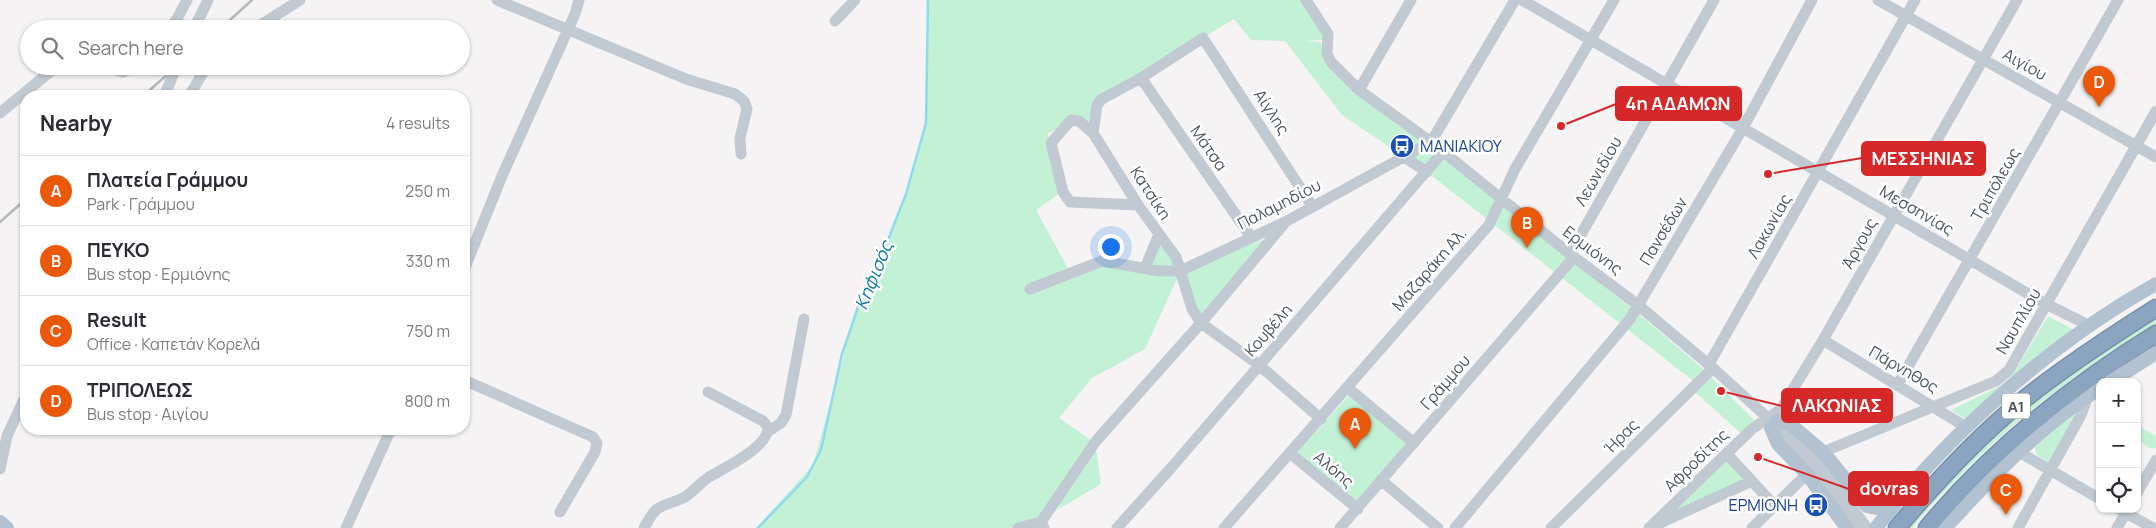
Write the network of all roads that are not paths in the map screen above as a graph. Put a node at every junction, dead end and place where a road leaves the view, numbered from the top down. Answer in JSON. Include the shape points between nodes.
{"nodes":[{"id":1,"x":187,"y":0,"type":"edge"},
{"id":2,"x":208,"y":0,"type":"edge"},
{"id":3,"x":300,"y":0,"type":"edge"},
{"id":4,"x":497,"y":0,"type":"edge"},
{"id":5,"x":579,"y":0,"type":"edge"},
{"id":6,"x":855,"y":0,"type":"edge"},
{"id":7,"x":1306,"y":0,"type":"edge"},
{"id":8,"x":1411,"y":0,"type":"edge"},
{"id":9,"x":1515,"y":0,"type":"edge"},
{"id":10,"x":1522,"y":0,"type":"edge"},
{"id":11,"x":1614,"y":0,"type":"edge"},
{"id":12,"x":1714,"y":0,"type":"edge"},
{"id":13,"x":1812,"y":0,"type":"edge"},
{"id":14,"x":1878,"y":0,"type":"edge"},
{"id":15,"x":1915,"y":0,"type":"edge"},
{"id":16,"x":2017,"y":0,"type":"edge"},
{"id":17,"x":2118,"y":0,"type":"edge"},
{"id":18,"x":1906,"y":16,"type":"junction"},
{"id":19,"x":176,"y":20,"type":"edge"},
{"id":20,"x":199,"y":20,"type":"edge"},
{"id":21,"x":268,"y":20,"type":"edge"},
{"id":22,"x":835,"y":21,"type":"dead end"},
{"id":23,"x":568,"y":30,"type":"junction"},
{"id":24,"x":1592,"y":40,"type":"junction"},
{"id":25,"x":1982,"y":59,"type":"junction"},
{"id":26,"x":46,"y":75,"type":"edge"},
{"id":27,"x":174,"y":75,"type":"edge"},
{"id":28,"x":202,"y":75,"type":"edge"},
{"id":29,"x":1140,"y":78,"type":"junction"},
{"id":30,"x":1666,"y":84,"type":"junction"},
{"id":31,"x":28,"y":90,"type":"edge"},
{"id":32,"x":167,"y":90,"type":"edge"},
{"id":33,"x":193,"y":90,"type":"edge"},
{"id":34,"x":1359,"y":90,"type":"junction"},
{"id":35,"x":20,"y":97,"type":"edge"},
{"id":36,"x":2060,"y":102,"type":"junction"},
{"id":37,"x":2156,"y":111,"type":"edge"},
{"id":38,"x":0,"y":113,"type":"edge"},
{"id":39,"x":1743,"y":128,"type":"junction"},
{"id":40,"x":1093,"y":133,"type":"junction"},
{"id":41,"x":1431,"y":142,"type":"junction"},
{"id":42,"x":2136,"y":146,"type":"junction"},
{"id":43,"x":1442,"y":153,"type":"junction"},
{"id":44,"x":741,"y":154,"type":"dead end"},
{"id":45,"x":1404,"y":157,"type":"junction"},
{"id":46,"x":2156,"y":157,"type":"edge"},
{"id":47,"x":1427,"y":172,"type":"junction"},
{"id":48,"x":1819,"y":172,"type":"junction"},
{"id":49,"x":1502,"y":200,"type":"junction"},
{"id":50,"x":1138,"y":205,"type":"junction"},
{"id":51,"x":1312,"y":206,"type":"junction"},
{"id":52,"x":1894,"y":215,"type":"junction"},
{"id":53,"x":1285,"y":222,"type":"junction"},
{"id":54,"x":1159,"y":234,"type":"junction"},
{"id":55,"x":1251,"y":237,"type":"junction"},
{"id":56,"x":470,"y":255,"type":"edge"},
{"id":57,"x":1572,"y":255,"type":"junction"},
{"id":58,"x":1970,"y":260,"type":"junction"},
{"id":59,"x":1145,"y":268,"type":"junction"},
{"id":60,"x":1180,"y":271,"type":"junction"},
{"id":61,"x":2156,"y":284,"type":"edge"},
{"id":62,"x":1030,"y":289,"type":"dead end"},
{"id":63,"x":2046,"y":304,"type":"junction"},
{"id":64,"x":1638,"y":305,"type":"junction"},
{"id":65,"x":2156,"y":308,"type":"edge"},
{"id":66,"x":804,"y":319,"type":"dead end"},
{"id":67,"x":1201,"y":323,"type":"junction"},
{"id":68,"x":2088,"y":325,"type":"junction"},
{"id":69,"x":2156,"y":334,"type":"edge"},
{"id":70,"x":1823,"y":340,"type":"junction"},
{"id":71,"x":2153,"y":358,"type":"edge"},
{"id":72,"x":1259,"y":365,"type":"junction"},
{"id":73,"x":1711,"y":366,"type":"junction"},
{"id":74,"x":2117,"y":378,"type":"edge"},
{"id":75,"x":470,"y":383,"type":"edge"},
{"id":76,"x":1898,"y":384,"type":"junction"},
{"id":77,"x":1348,"y":388,"type":"junction"},
{"id":78,"x":708,"y":392,"type":"dead end"},
{"id":79,"x":2094,"y":392,"type":"edge"},
{"id":80,"x":1936,"y":406,"type":"junction"},
{"id":81,"x":20,"y":407,"type":"edge"},
{"id":82,"x":1321,"y":419,"type":"junction"},
{"id":83,"x":1771,"y":422,"type":"junction"},
{"id":84,"x":1966,"y":427,"type":"junction"},
{"id":85,"x":769,"y":430,"type":"junction"},
{"id":86,"x":388,"y":435,"type":"edge"},
{"id":87,"x":4,"y":439,"type":"edge"},
{"id":88,"x":1414,"y":444,"type":"junction"},
{"id":89,"x":1823,"y":452,"type":"junction"},
{"id":90,"x":2019,"y":452,"type":"junction"},
{"id":91,"x":1291,"y":454,"type":"junction"},
{"id":92,"x":1726,"y":454,"type":"junction"},
{"id":93,"x":2156,"y":460,"type":"edge"},
{"id":94,"x":0,"y":469,"type":"edge"},
{"id":95,"x":2050,"y":471,"type":"junction"},
{"id":96,"x":1807,"y":474,"type":"junction"},
{"id":97,"x":1382,"y":480,"type":"junction"},
{"id":98,"x":1752,"y":481,"type":"junction"},
{"id":99,"x":2141,"y":486,"type":"edge"},
{"id":100,"x":2096,"y":497,"type":"edge"},
{"id":101,"x":1895,"y":503,"type":"junction"},
{"id":102,"x":1774,"y":505,"type":"junction"},
{"id":103,"x":1358,"y":510,"type":"junction"},
{"id":104,"x":560,"y":512,"type":"dead end"},
{"id":105,"x":2123,"y":513,"type":"edge"},
{"id":106,"x":2127,"y":513,"type":"edge"},
{"id":107,"x":0,"y":522,"type":"edge"},
{"id":108,"x":1879,"y":524,"type":"edge"},
{"id":109,"x":1043,"y":525,"type":"edge"},
{"id":110,"x":1553,"y":527,"type":"edge"},
{"id":111,"x":7,"y":528,"type":"edge"},
{"id":112,"x":346,"y":528,"type":"edge"},
{"id":113,"x":644,"y":528,"type":"edge"},
{"id":114,"x":1018,"y":528,"type":"edge"},
{"id":115,"x":1117,"y":528,"type":"edge"},
{"id":116,"x":1224,"y":528,"type":"edge"},
{"id":117,"x":1340,"y":528,"type":"edge"},
{"id":118,"x":1438,"y":528,"type":"edge"},
{"id":119,"x":1455,"y":528,"type":"edge"},
{"id":120,"x":1649,"y":528,"type":"edge"},
{"id":121,"x":1752,"y":528,"type":"edge"},
{"id":122,"x":1847,"y":528,"type":"edge"},
{"id":123,"x":1857,"y":528,"type":"edge"},
{"id":124,"x":1867,"y":528,"type":"edge"},
{"id":125,"x":1897,"y":528,"type":"edge"},
{"id":126,"x":1927,"y":528,"type":"edge"},
{"id":127,"x":1945,"y":528,"type":"edge"},
{"id":128,"x":2018,"y":528,"type":"edge"},
{"id":129,"x":2117,"y":528,"type":"edge"},
{"id":130,"x":2153,"y":528,"type":"edge"}],
"edges":[{"from":1,"to":19,"type":"street"},
{"from":2,"to":20,"type":"street"},
{"from":3,"to":21,"type":"street"},
{"from":4,"to":23,"type":"street"},
{"from":5,"to":23,"type":"street"},
{"from":6,"to":22,"type":"street"},
{"from":7,"to":34,"type":"street","name":"Ερμιόνης","via":[[1328,34],[1330,62]]},
{"from":8,"to":34,"type":"street"},
{"from":9,"to":41,"type":"street"},
{"from":10,"to":24,"type":"street","name":"Μεσσηνίας"},
{"from":11,"to":24,"type":"street","name":"Μαζαράκη Αλ."},
{"from":12,"to":30,"type":"street","name":"Λεωνιδίου"},
{"from":13,"to":39,"type":"street","name":"Πανσέδων"},
{"from":14,"to":18,"type":"street","name":"Αιγίου"},
{"from":15,"to":18,"type":"street","name":"Λακωνίας"},
{"from":16,"to":25,"type":"street","name":"Άργους"},
{"from":17,"to":36,"type":"street","name":"Τριπόλεως"},
{"from":18,"to":25,"type":"street","name":"Αιγίου"},
{"from":18,"to":48,"type":"street","name":"Λακωνίας"},
{"from":23,"to":44,"type":"street","via":[[686,79],[735,94],[744,101],[747,109],[740,138]]},
{"from":23,"to":56,"type":"street"},
{"from":24,"to":30,"type":"street","name":"Μεσσηνίας"},
{"from":24,"to":49,"type":"street","name":"Μαζαράκη Αλ.","via":[[1515,169]]},
{"from":25,"to":36,"type":"street","name":"Αιγίου"},
{"from":25,"to":52,"type":"street","name":"Άργους"},
{"from":26,"to":31,"type":"street"},
{"from":27,"to":32,"type":"street","bridge":true},
{"from":28,"to":33,"type":"street"},
{"from":29,"to":40,"type":"street","via":[[1098,103]]},
{"from":29,"to":51,"type":"street","name":"Αίγλης","via":[[1203,38]]},
{"from":29,"to":55,"type":"street","name":"Μάτσα"},
{"from":30,"to":39,"type":"street","name":"Μεσσηνίας"},
{"from":30,"to":57,"type":"street","name":"Λεωνιδίου"},
{"from":34,"to":41,"type":"street","name":"Ερμιόνης"},
{"from":35,"to":38,"type":"street"},
{"from":36,"to":42,"type":"street","name":"Αιγίου"},
{"from":36,"to":58,"type":"street","name":"Τριπόλεως"},
{"from":37,"to":42,"type":"street","name":"Ναυπλίου"},
{"from":39,"to":48,"type":"street","name":"Μεσσηνίας"},
{"from":39,"to":64,"type":"street","name":"Πανσέδων"},
{"from":40,"to":50,"type":"street","name":"Κατσίκη"},
{"from":40,"to":50,"type":"street","via":[[1080,122],[1071,120],[1051,143],[1066,198],[1075,204]]},
{"from":41,"to":43,"type":"street","name":"Ερμιόνης"},
{"from":41,"to":45,"type":"street","name":"Παλαμηδίου"},
{"from":42,"to":46,"type":"street","name":"Αιγίου"},
{"from":42,"to":63,"type":"street","name":"Ναυπλίου"},
{"from":43,"to":47,"type":"street","name":"Κουβέλη"},
{"from":43,"to":49,"type":"street","name":"Ερμιόνης"},
{"from":45,"to":47,"type":"street"},
{"from":45,"to":51,"type":"street","name":"Παλαμηδίου"},
{"from":47,"to":72,"type":"street","name":"Κουβέλη"},
{"from":48,"to":52,"type":"street","name":"Μεσσηνίας"},
{"from":48,"to":73,"type":"street","name":"Λακωνίας"},
{"from":49,"to":57,"type":"street","name":"Ερμιόνης"},
{"from":49,"to":77,"type":"street","name":"Μαζαράκη Αλ.","via":[[1489,225]]},
{"from":50,"to":54,"type":"street","name":"Κατσίκη"},
{"from":51,"to":53,"type":"street","name":"Παλαμηδίου"},
{"from":52,"to":58,"type":"street","name":"Μεσσηνίας"},
{"from":52,"to":70,"type":"street","name":"Άργους"},
{"from":53,"to":55,"type":"street","name":"Παλαμηδίου"},
{"from":53,"to":67,"type":"street"},
{"from":54,"to":59,"type":"street"},
{"from":54,"to":60,"type":"street","name":"Κατσίκη","via":[[1176,257]]},
{"from":55,"to":60,"type":"street","name":"Παλαμηδίου"},
{"from":57,"to":64,"type":"street","name":"Ερμιόνης"},
{"from":57,"to":88,"type":"street","name":"Γράμμου"},
{"from":58,"to":63,"type":"street","name":"Μεσσηνίας"},
{"from":58,"to":76,"type":"street","name":"Τριπόλεως"},
{"from":59,"to":60,"type":"street"},
{"from":59,"to":62,"type":"street","via":[[1102,261]]},
{"from":60,"to":67,"type":"street","via":[[1192,309]]},
{"from":61,"to":68,"type":"main road"},
{"from":63,"to":68,"type":"street","name":"Μεσσηνίας"},
{"from":63,"to":80,"type":"street","name":"Ναυπλίου","via":[[2009,370],[1996,381]]},
{"from":64,"to":73,"type":"street","name":"Ερμιόνης"},
{"from":64,"to":119,"type":"street","name":"Πανσέδων","via":[[1622,329]]},
{"from":65,"to":125,"type":"highway","number":"Α1","via":[[2021,402],[1952,466]]},
{"from":66,"to":85,"type":"street","via":[[786,415],[781,423]]},
{"from":67,"to":72,"type":"street"},
{"from":67,"to":109,"type":"street","via":[[1091,448]]},
{"from":68,"to":84,"type":"main road"},
{"from":69,"to":126,"type":"highway","number":"Α1","via":[[2100,369],[2038,418],[1968,481]]},
{"from":70,"to":76,"type":"street","name":"Πάρνηθος"},
{"from":70,"to":83,"type":"street","name":"Άργους"},
{"from":71,"to":74,"type":"main road"},
{"from":72,"to":82,"type":"street"},
{"from":72,"to":115,"type":"street","name":"Κουβέλη"},
{"from":73,"to":83,"type":"street","name":"Ερμιόνης"},
{"from":73,"to":110,"type":"street","name":"Ήρας"},
{"from":75,"to":104,"type":"street","via":[[593,437],[595,452]]},
{"from":76,"to":80,"type":"street","name":"Πάρνηθος"},
{"from":77,"to":82,"type":"street","name":"Μαζαράκη Αλ."},
{"from":77,"to":88,"type":"street"},
{"from":78,"to":85,"type":"street","via":[[764,421]]},
{"from":79,"to":90,"type":"main road"},
{"from":79,"to":95,"type":"street"},
{"from":80,"to":84,"type":"street","name":"Πάρνηθος"},
{"from":80,"to":89,"type":"street","name":"Ναυπλίου"},
{"from":81,"to":87,"type":"street"},
{"from":82,"to":91,"type":"street","name":"Μαζαράκη Αλ."},
{"from":83,"to":89,"type":"main road","via":[[1790,424]]},
{"from":83,"to":92,"type":"street","name":"Αφροδίτης"},
{"from":83,"to":96,"type":"main road","via":[[1778,444]]},
{"from":83,"to":123,"type":"street","name":"Ερμιόνης"},
{"from":83,"to":124,"type":"street","name":"Ερμιόνης","via":[[1820,464]]},
{"from":84,"to":101,"type":"main road"},
{"from":85,"to":113,"type":"street","via":[[764,441],[741,458],[652,514]]},
{"from":86,"to":112,"type":"street"},
{"from":87,"to":94,"type":"street"},
{"from":88,"to":97,"type":"street","name":"Γράμμου"},
{"from":89,"to":101,"type":"main road","via":[[1867,506],[1881,510]]},
{"from":90,"to":95,"type":"street"},
{"from":90,"to":127,"type":"main road"},
{"from":91,"to":103,"type":"street","name":"Αλόης"},
{"from":91,"to":116,"type":"street","name":"Μαζαράκη Αλ."},
{"from":92,"to":98,"type":"street"},
{"from":92,"to":120,"type":"street","name":"Αφροδίτης"},
{"from":93,"to":99,"type":"street"},
{"from":95,"to":100,"type":"street"},
{"from":95,"to":128,"type":"street"},
{"from":96,"to":102,"type":"street"},
{"from":96,"to":122,"type":"main road"},
{"from":97,"to":103,"type":"street","name":"Γράμμου"},
{"from":97,"to":118,"type":"street"},
{"from":98,"to":102,"type":"street"},
{"from":98,"to":120,"type":"street"},
{"from":101,"to":108,"type":"main road"},
{"from":102,"to":121,"type":"street"},
{"from":103,"to":117,"type":"street","name":"Γράμμου"},
{"from":105,"to":129,"type":"street"},
{"from":106,"to":130,"type":"street"},
{"from":107,"to":111,"type":"main road"},
{"from":109,"to":114,"type":"street"}]}
